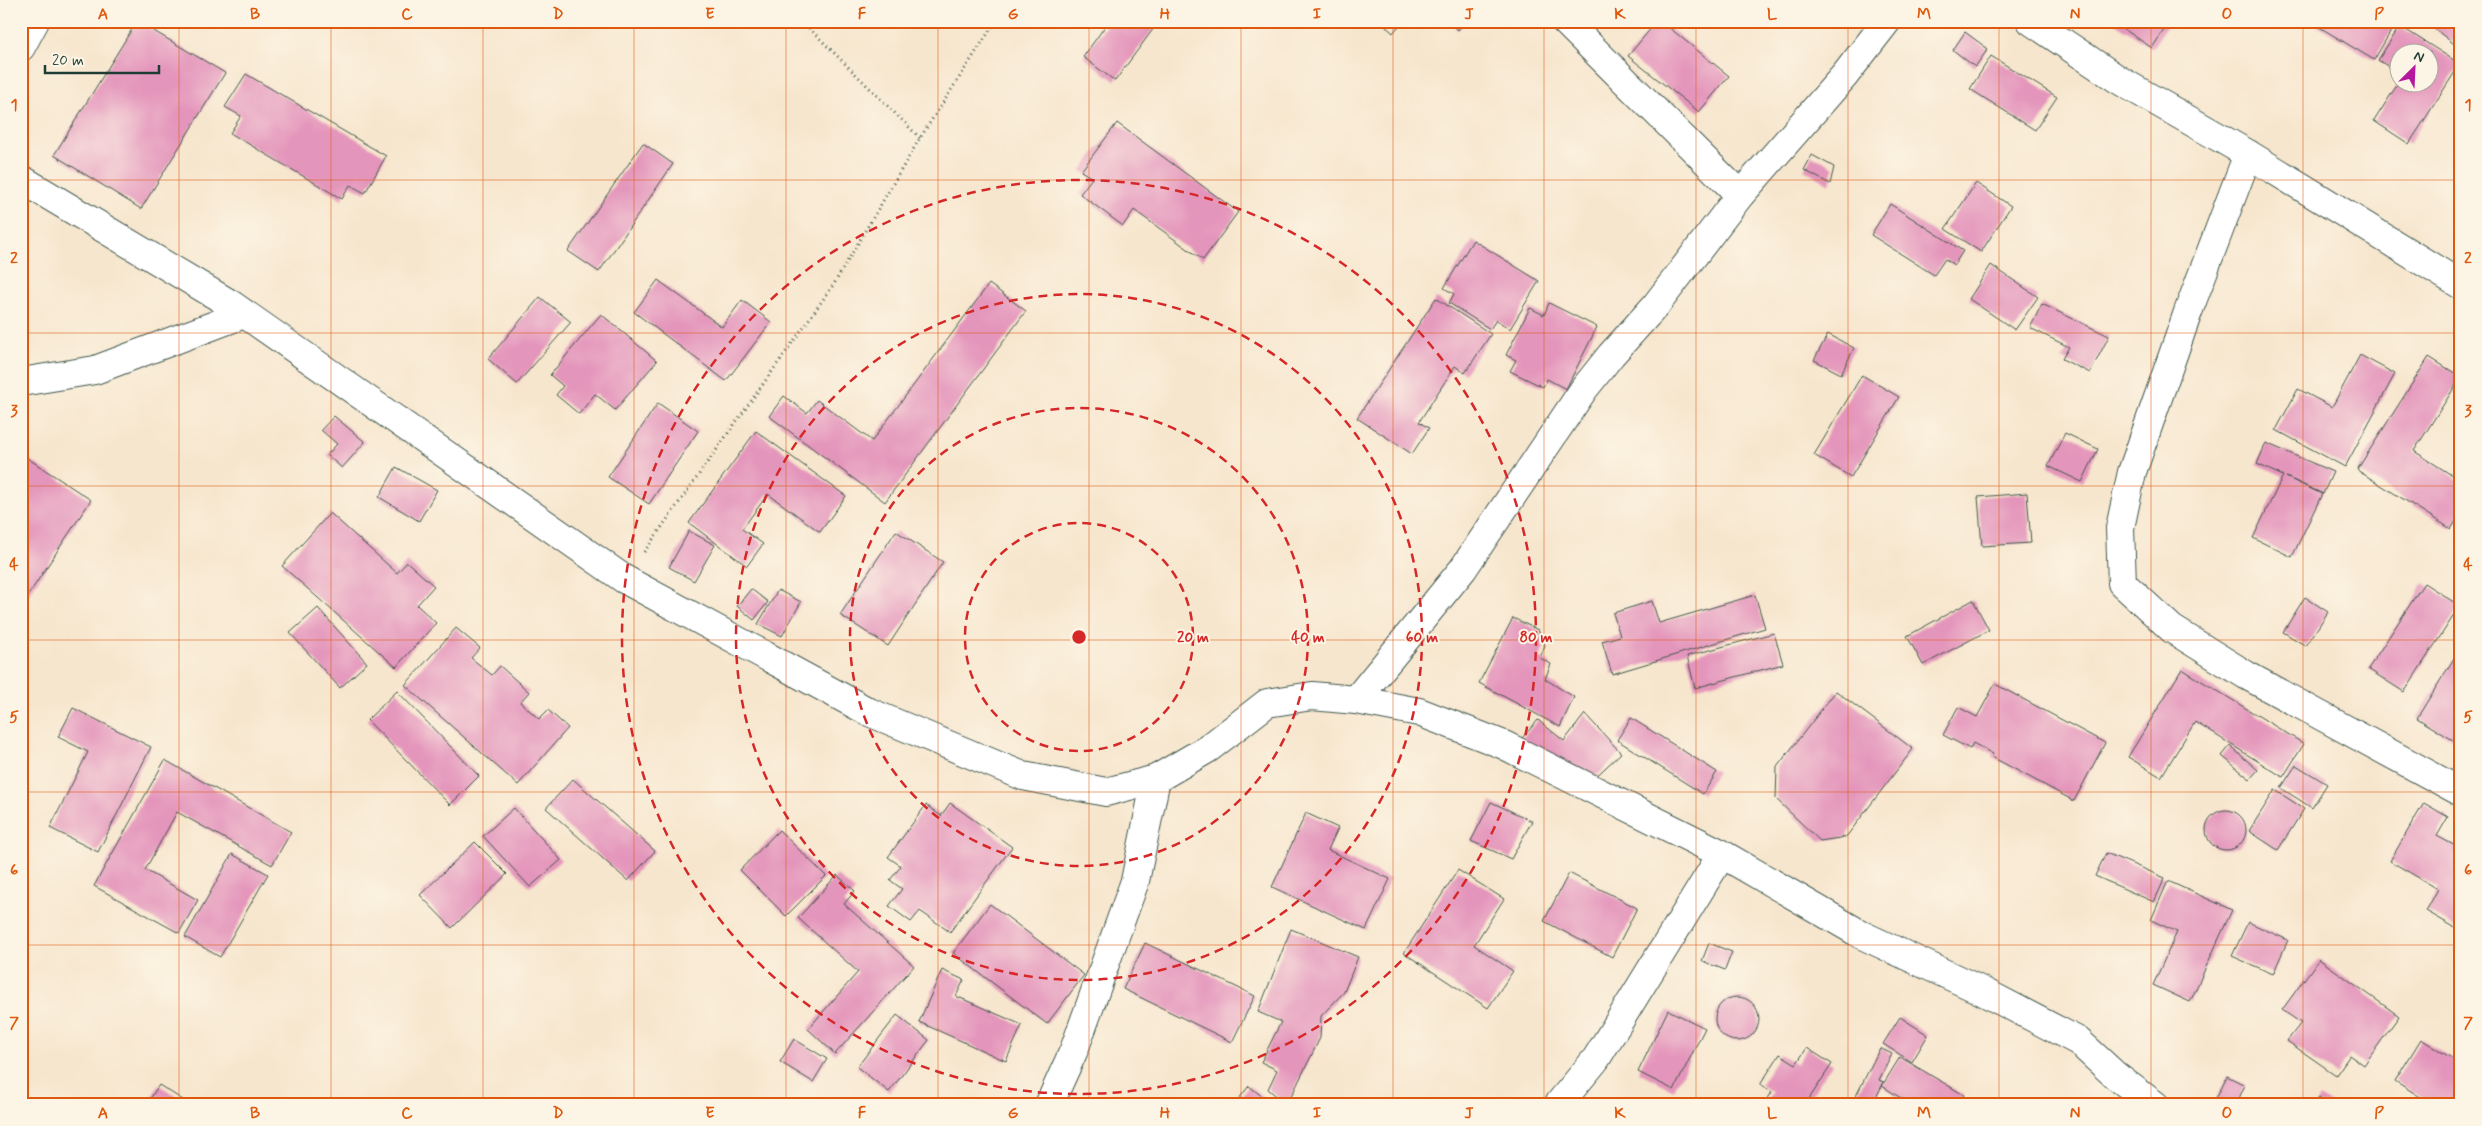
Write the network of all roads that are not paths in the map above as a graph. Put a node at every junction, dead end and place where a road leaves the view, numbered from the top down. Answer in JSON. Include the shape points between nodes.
{"nodes":[{"id":1,"x":36,"y":21,"type":"edge"},
{"id":2,"x":1565,"y":21,"type":"edge"},
{"id":3,"x":1887,"y":21,"type":"edge"},
{"id":4,"x":2038,"y":23,"type":"edge"},
{"id":5,"x":21,"y":47,"type":"edge"},
{"id":6,"x":2248,"y":154,"type":"junction"},
{"id":7,"x":21,"y":179,"type":"edge"},
{"id":8,"x":1740,"y":195,"type":"junction"},
{"id":9,"x":2461,"y":285,"type":"edge"},
{"id":10,"x":244,"y":314,"type":"junction"},
{"id":11,"x":21,"y":382,"type":"edge"},
{"id":12,"x":1356,"y":700,"type":"junction"},
{"id":13,"x":1156,"y":779,"type":"junction"},
{"id":14,"x":2461,"y":792,"type":"edge"},
{"id":15,"x":1722,"y":854,"type":"junction"},
{"id":16,"x":1049,"y":1105,"type":"edge"},
{"id":17,"x":1558,"y":1105,"type":"edge"},
{"id":18,"x":2155,"y":1105,"type":"edge"}],
"edges":[{"from":1,"to":5,"type":"street"},
{"from":2,"to":8,"type":"street"},
{"from":3,"to":8,"type":"street","via":[[1845,75]]},
{"from":4,"to":6,"type":"street","via":[[2120,80]]},
{"from":6,"to":9,"type":"street"},
{"from":6,"to":14,"type":"street","via":[[2132,472],[2120,528],[2122,583],[2172,629],[2238,670]]},
{"from":7,"to":10,"type":"street"},
{"from":8,"to":12,"type":"street","via":[[1656,305],[1584,389],[1463,569]]},
{"from":10,"to":11,"type":"street","via":[[95,370]]},
{"from":10,"to":13,"type":"street","via":[[624,579],[869,712],[1023,776],[1106,792]]},
{"from":12,"to":13,"type":"street","via":[[1312,696],[1268,703],[1209,748]]},
{"from":12,"to":15,"type":"street","via":[[1420,712],[1504,745]]},
{"from":13,"to":16,"type":"street","via":[[1134,881],[1074,1050]]},
{"from":15,"to":17,"type":"street","via":[[1596,1059]]},
{"from":15,"to":18,"type":"street","via":[[1862,935],[1982,991],[2078,1041],[2116,1076]]}]}
